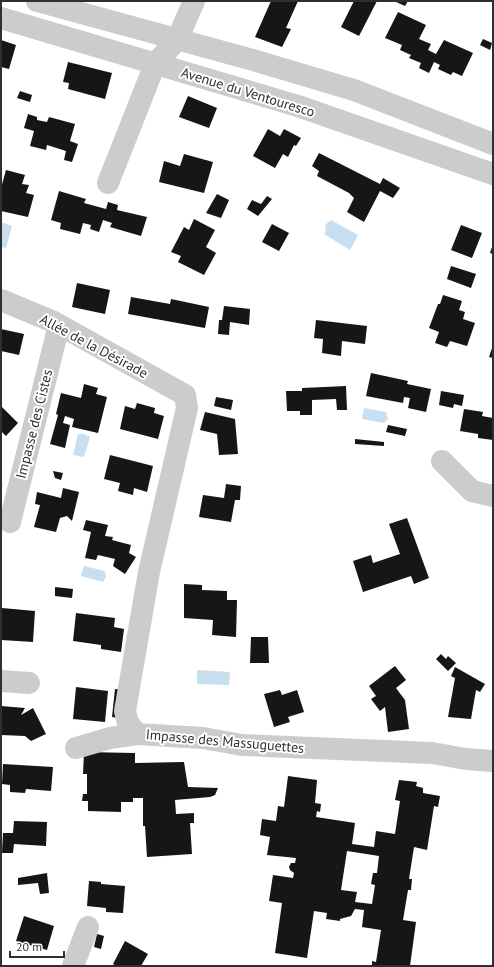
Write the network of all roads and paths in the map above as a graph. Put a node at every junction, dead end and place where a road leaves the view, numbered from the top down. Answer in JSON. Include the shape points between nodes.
{"nodes":[{"id":1,"x":37,"y":1,"type":"edge"},
{"id":2,"x":194,"y":1,"type":"edge"},
{"id":3,"x":1,"y":18,"type":"edge"},
{"id":4,"x":177,"y":40,"type":"junction"},
{"id":5,"x":155,"y":64,"type":"junction"},
{"id":6,"x":493,"y":144,"type":"edge"},
{"id":7,"x":493,"y":174,"type":"edge"},
{"id":8,"x":108,"y":183,"type":"dead end"},
{"id":9,"x":1,"y":300,"type":"edge"},
{"id":10,"x":59,"y":325,"type":"junction"},
{"id":11,"x":185,"y":395,"type":"joint"},
{"id":12,"x":442,"y":461,"type":"dead end"},
{"id":13,"x":493,"y":496,"type":"edge"},
{"id":14,"x":10,"y":522,"type":"dead end"},
{"id":15,"x":1,"y":680,"type":"edge"},
{"id":16,"x":29,"y":683,"type":"dead end"},
{"id":17,"x":136,"y":734,"type":"junction"},
{"id":18,"x":76,"y":748,"type":"dead end"},
{"id":19,"x":493,"y":761,"type":"edge"},
{"id":20,"x":88,"y":927,"type":"dead end"},
{"id":21,"x":73,"y":966,"type":"edge"}],
"edges":[{"from":1,"to":4,"type":"street","name":"Avenue du Ventouresco"},
{"from":2,"to":4,"type":"street"},
{"from":3,"to":5,"type":"street","name":"Avenue du Ventouresco"},
{"from":4,"to":5,"type":"street"},
{"from":4,"to":6,"type":"street","name":"Avenue du Ventouresco","via":[[354,90]]},
{"from":5,"to":7,"type":"street","name":"Avenue du Ventouresco","via":[[298,106]]},
{"from":5,"to":8,"type":"street"},
{"from":9,"to":10,"type":"street","name":"Allée de la Désirade"},
{"from":10,"to":11,"type":"street","name":"Allée de la Désirade"},
{"from":10,"to":14,"type":"street","name":"Impasse des Cistes"},
{"from":11,"to":17,"type":"street","name":"Impasse des Massuguettes","via":[[187,408],[149,572],[125,711],[128,723]]},
{"from":12,"to":13,"type":"street","via":[[472,491]]},
{"from":15,"to":16,"type":"street"},
{"from":17,"to":18,"type":"street","via":[[110,738]]},
{"from":17,"to":19,"type":"street","name":"Impasse des Massuguettes","via":[[203,738],[242,745],[432,753]]},
{"from":20,"to":21,"type":"street"}]}
